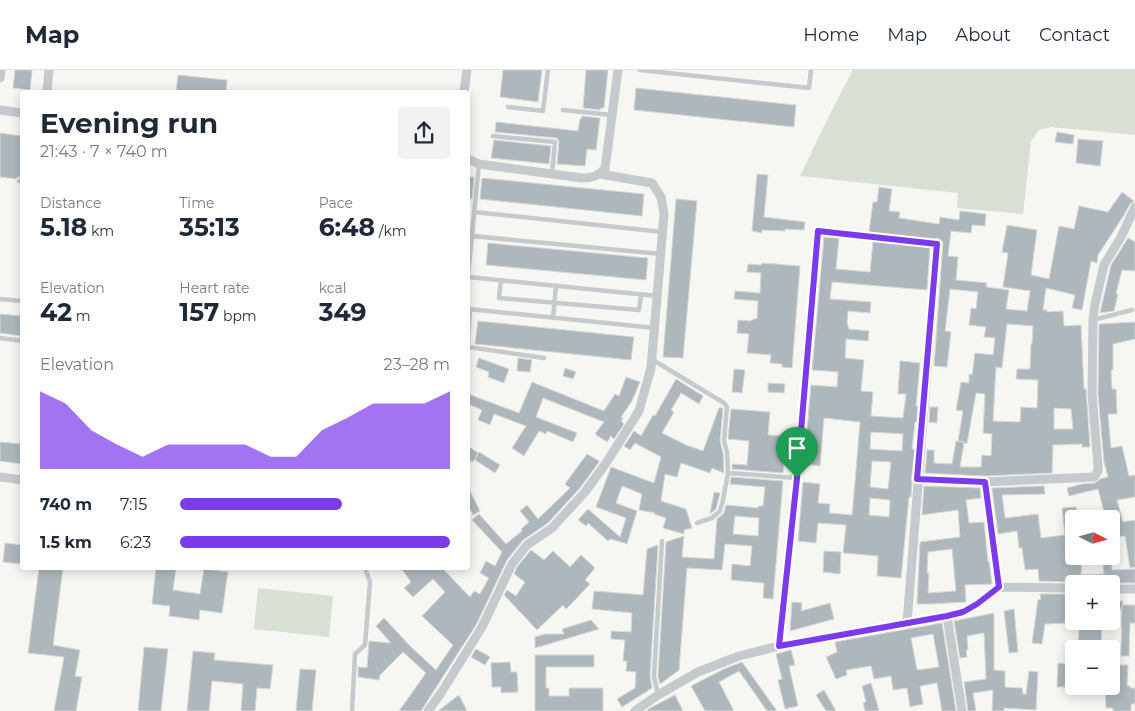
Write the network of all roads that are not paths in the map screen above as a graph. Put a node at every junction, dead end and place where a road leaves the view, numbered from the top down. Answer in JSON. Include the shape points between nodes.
{"nodes":[{"id":1,"x":1,"y":70,"type":"edge"},
{"id":2,"x":49,"y":70,"type":"edge"},
{"id":3,"x":467,"y":70,"type":"edge"},
{"id":4,"x":548,"y":70,"type":"edge"},
{"id":5,"x":618,"y":70,"type":"edge"},
{"id":6,"x":640,"y":70,"type":"edge"},
{"id":7,"x":811,"y":70,"type":"edge"},
{"id":8,"x":0,"y":78,"type":"edge"},
{"id":9,"x":47,"y":90,"type":"edge"},
{"id":10,"x":464,"y":90,"type":"edge"},
{"id":11,"x":508,"y":107,"type":"dead end"},
{"id":12,"x":0,"y":110,"type":"edge"},
{"id":13,"x":562,"y":110,"type":"dead end"},
{"id":14,"x":20,"y":113,"type":"edge"},
{"id":15,"x":612,"y":115,"type":"junction"},
{"id":16,"x":493,"y":136,"type":"dead end"},
{"id":17,"x":470,"y":159,"type":"edge"},
{"id":18,"x":480,"y":164,"type":"junction"},
{"id":19,"x":552,"y":174,"type":"junction"},
{"id":20,"x":600,"y":174,"type":"junction"},
{"id":21,"x":1135,"y":207,"type":"edge"},
{"id":22,"x":474,"y":212,"type":"junction"},
{"id":23,"x":663,"y":232,"type":"junction"},
{"id":24,"x":472,"y":236,"type":"junction"},
{"id":25,"x":937,"y":244,"type":"joint"},
{"id":26,"x":661,"y":254,"type":"junction"},
{"id":27,"x":470,"y":256,"type":"edge"},
{"id":28,"x":470,"y":276,"type":"edge"},
{"id":29,"x":501,"y":280,"type":"junction"},
{"id":30,"x":556,"y":286,"type":"junction"},
{"id":31,"x":641,"y":294,"type":"junction"},
{"id":32,"x":657,"y":296,"type":"junction"},
{"id":33,"x":0,"y":299,"type":"edge"},
{"id":34,"x":20,"y":301,"type":"edge"},
{"id":35,"x":554,"y":302,"type":"junction"},
{"id":36,"x":470,"y":309,"type":"edge"},
{"id":37,"x":1132,"y":310,"type":"dead end"},
{"id":38,"x":553,"y":318,"type":"junction"},
{"id":39,"x":1093,"y":320,"type":"junction"},
{"id":40,"x":655,"y":328,"type":"junction"},
{"id":41,"x":0,"y":338,"type":"edge"},
{"id":42,"x":20,"y":341,"type":"edge"},
{"id":43,"x":470,"y":345,"type":"edge"},
{"id":44,"x":544,"y":358,"type":"dead end"},
{"id":45,"x":652,"y":359,"type":"junction"},
{"id":46,"x":728,"y":473,"type":"junction"},
{"id":47,"x":0,"y":477,"type":"edge"},
{"id":48,"x":797,"y":478,"type":"junction"},
{"id":49,"x":917,"y":479,"type":"junction"},
{"id":50,"x":20,"y":480,"type":"edge"},
{"id":51,"x":985,"y":482,"type":"junction"},
{"id":52,"x":697,"y":523,"type":"dead end"},
{"id":53,"x":662,"y":541,"type":"dead end"},
{"id":54,"x":366,"y":570,"type":"edge"},
{"id":55,"x":999,"y":587,"type":"junction"},
{"id":56,"x":1065,"y":588,"type":"edge"},
{"id":57,"x":1120,"y":589,"type":"edge"},
{"id":58,"x":1135,"y":589,"type":"edge"},
{"id":59,"x":947,"y":616,"type":"junction"},
{"id":60,"x":907,"y":623,"type":"junction"},
{"id":61,"x":779,"y":646,"type":"junction"},
{"id":62,"x":658,"y":695,"type":"junction"},
{"id":63,"x":352,"y":711,"type":"edge"},
{"id":64,"x":428,"y":711,"type":"edge"},
{"id":65,"x":635,"y":711,"type":"edge"},
{"id":66,"x":962,"y":711,"type":"edge"}],
"edges":[{"from":1,"to":8,"type":"street"},
{"from":2,"to":9,"type":"street"},
{"from":3,"to":10,"type":"street"},
{"from":4,"to":11,"type":"lane","via":[[543,110]]},
{"from":5,"to":15,"type":"street"},
{"from":6,"to":7,"type":"lane","via":[[809,88]]},
{"from":12,"to":14,"type":"street"},
{"from":13,"to":15,"type":"lane"},
{"from":15,"to":20,"type":"street","via":[[605,168]]},
{"from":16,"to":19,"type":"lane","via":[[555,142]]},
{"from":17,"to":18,"type":"street"},
{"from":18,"to":19,"type":"street"},
{"from":18,"to":22,"type":"lane"},
{"from":19,"to":20,"type":"street","via":[[590,178]]},
{"from":20,"to":23,"type":"street","via":[[652,183],[661,197]]},
{"from":21,"to":39,"type":"street","via":[[1104,265]]},
{"from":22,"to":23,"type":"lane"},
{"from":22,"to":24,"type":"lane"},
{"from":23,"to":26,"type":"street"},
{"from":24,"to":26,"type":"lane"},
{"from":24,"to":27,"type":"lane"},
{"from":25,"to":48,"type":"lane","via":[[818,231]]},
{"from":25,"to":49,"type":"street"},
{"from":26,"to":32,"type":"street"},
{"from":28,"to":29,"type":"lane"},
{"from":29,"to":30,"type":"lane"},
{"from":29,"to":35,"type":"lane","via":[[499,298]]},
{"from":30,"to":31,"type":"lane"},
{"from":30,"to":35,"type":"lane"},
{"from":31,"to":32,"type":"lane"},
{"from":31,"to":35,"type":"lane","via":[[639,310]]},
{"from":32,"to":40,"type":"street"},
{"from":33,"to":34,"type":"lane"},
{"from":35,"to":38,"type":"lane"},
{"from":36,"to":38,"type":"lane"},
{"from":37,"to":39,"type":"lane"},
{"from":38,"to":40,"type":"lane"},
{"from":39,"to":51,"type":"street","via":[[1096,475]]},
{"from":40,"to":45,"type":"street"},
{"from":41,"to":42,"type":"lane"},
{"from":43,"to":44,"type":"lane"},
{"from":45,"to":46,"type":"lane","via":[[727,407],[724,441]]},
{"from":45,"to":64,"type":"street","via":[[639,411],[606,463],[552,528],[527,545],[512,564],[482,627]]},
{"from":46,"to":48,"type":"lane"},
{"from":46,"to":52,"type":"lane","via":[[720,511],[712,518]]},
{"from":47,"to":50,"type":"street"},
{"from":48,"to":61,"type":"lane"},
{"from":49,"to":51,"type":"street"},
{"from":49,"to":60,"type":"street"},
{"from":51,"to":55,"type":"street"},
{"from":53,"to":62,"type":"lane","via":[[654,676]]},
{"from":54,"to":63,"type":"lane","via":[[370,582],[367,627],[365,645],[355,654]]},
{"from":55,"to":56,"type":"street"},
{"from":55,"to":59,"type":"street","via":[[963,612]]},
{"from":57,"to":58,"type":"street"},
{"from":59,"to":60,"type":"street"},
{"from":59,"to":66,"type":"street"},
{"from":60,"to":61,"type":"street"},
{"from":61,"to":62,"type":"street","via":[[739,656],[698,672]]},
{"from":62,"to":65,"type":"street"}]}
